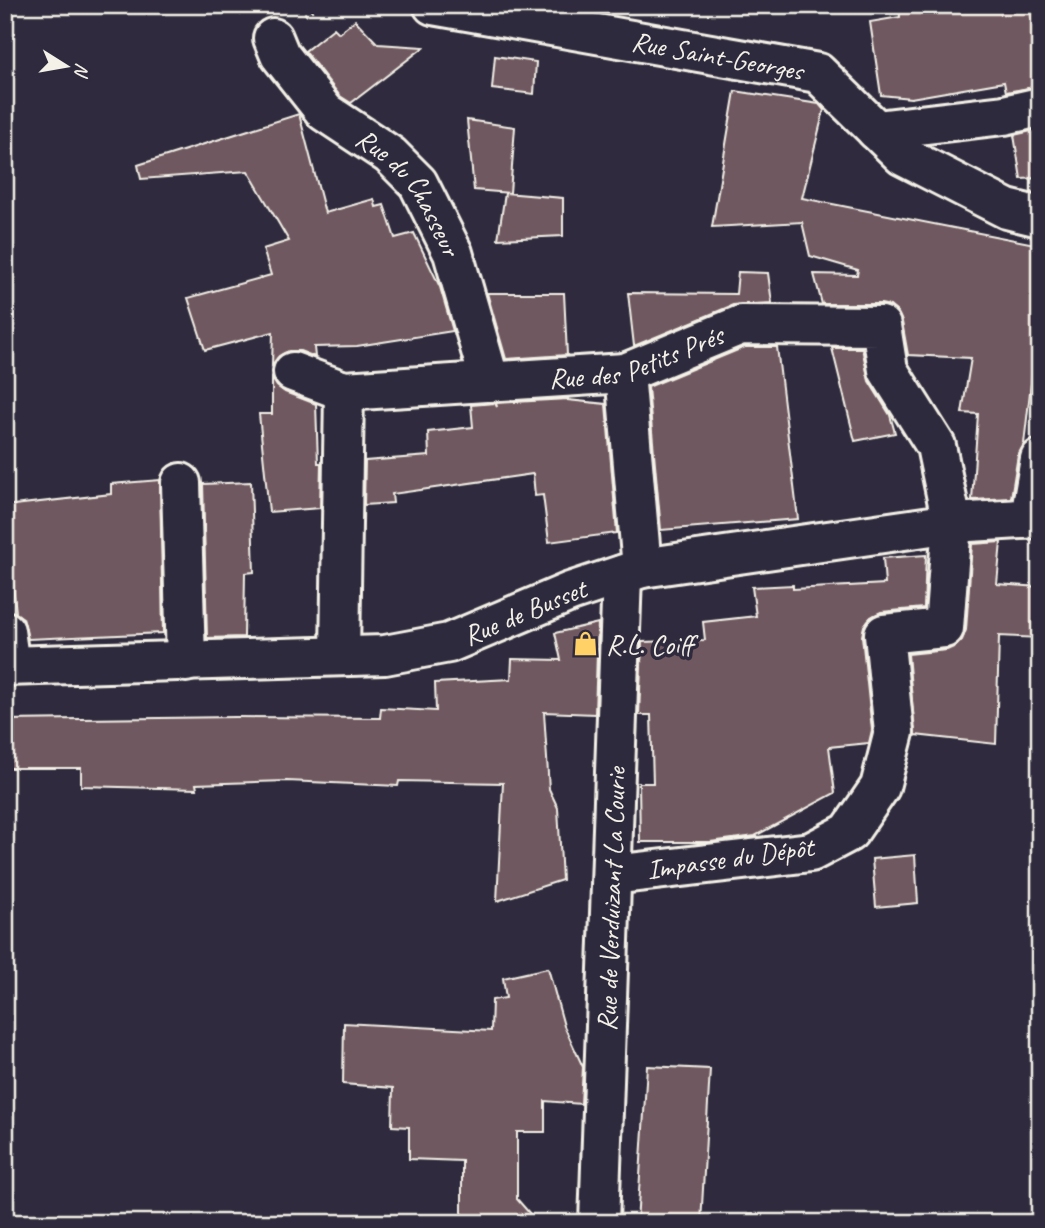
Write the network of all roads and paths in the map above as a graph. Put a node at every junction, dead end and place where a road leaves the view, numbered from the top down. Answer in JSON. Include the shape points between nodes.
{"nodes":[{"id":1,"x":433,"y":5,"type":"edge"},
{"id":2,"x":273,"y":38,"type":"dead end"},
{"id":3,"x":1040,"y":107,"type":"edge"},
{"id":4,"x":876,"y":130,"type":"junction"},
{"id":5,"x":1040,"y":217,"type":"edge"},
{"id":6,"x":293,"y":372,"type":"dead end"},
{"id":7,"x":625,"y":373,"type":"junction"},
{"id":8,"x":490,"y":382,"type":"junction"},
{"id":9,"x":344,"y":391,"type":"junction"},
{"id":10,"x":1040,"y":459,"type":"edge"},
{"id":11,"x":181,"y":484,"type":"dead end"},
{"id":12,"x":1035,"y":518,"type":"edge"},
{"id":13,"x":952,"y":523,"type":"junction"},
{"id":14,"x":632,"y":571,"type":"junction"},
{"id":15,"x":7,"y":654,"type":"edge"},
{"id":16,"x":340,"y":656,"type":"junction"},
{"id":17,"x":186,"y":662,"type":"junction"},
{"id":18,"x":612,"y":875,"type":"junction"},
{"id":19,"x":599,"y":1223,"type":"edge"}],
"edges":[{"from":1,"to":4,"type":"street","name":"Rue Saint-Georges","via":[[818,73]]},
{"from":2,"to":8,"type":"street","name":"Rue du Chasseur","via":[[325,112],[390,155],[418,183],[453,253]]},
{"from":3,"to":4,"type":"street"},
{"from":4,"to":5,"type":"street","name":"Rue Saint-Georges","via":[[903,156],[1007,209]]},
{"from":6,"to":9,"type":"street","name":"Rue des Petits Prés"},
{"from":7,"to":8,"type":"street","name":"Rue des Petits Prés"},
{"from":7,"to":13,"type":"street","name":"Rue des Petits Prés","via":[[741,325],[881,326],[888,370],[936,446]]},
{"from":7,"to":14,"type":"street","name":"Rue de Verduizant La Courie"},
{"from":8,"to":9,"type":"street","name":"Rue des Petits Prés"},
{"from":9,"to":16,"type":"street"},
{"from":10,"to":12,"type":"street"},
{"from":11,"to":17,"type":"street"},
{"from":12,"to":13,"type":"street","name":"Rue de Busset"},
{"from":13,"to":14,"type":"street","name":"Rue de Busset"},
{"from":13,"to":18,"type":"street","name":"Impasse du Dépôt","via":[[944,628],[884,634],[894,732],[880,787],[849,832],[811,852]]},
{"from":14,"to":16,"type":"street","name":"Rue de Busset","via":[[449,643],[385,655]]},
{"from":14,"to":18,"type":"street","name":"Rue de Verduizant La Courie"},
{"from":15,"to":17,"type":"street","name":"Rue de Busset"},
{"from":16,"to":17,"type":"street","name":"Rue de Busset"},
{"from":18,"to":19,"type":"street","name":"Rue de Verduizant La Courie"}]}
